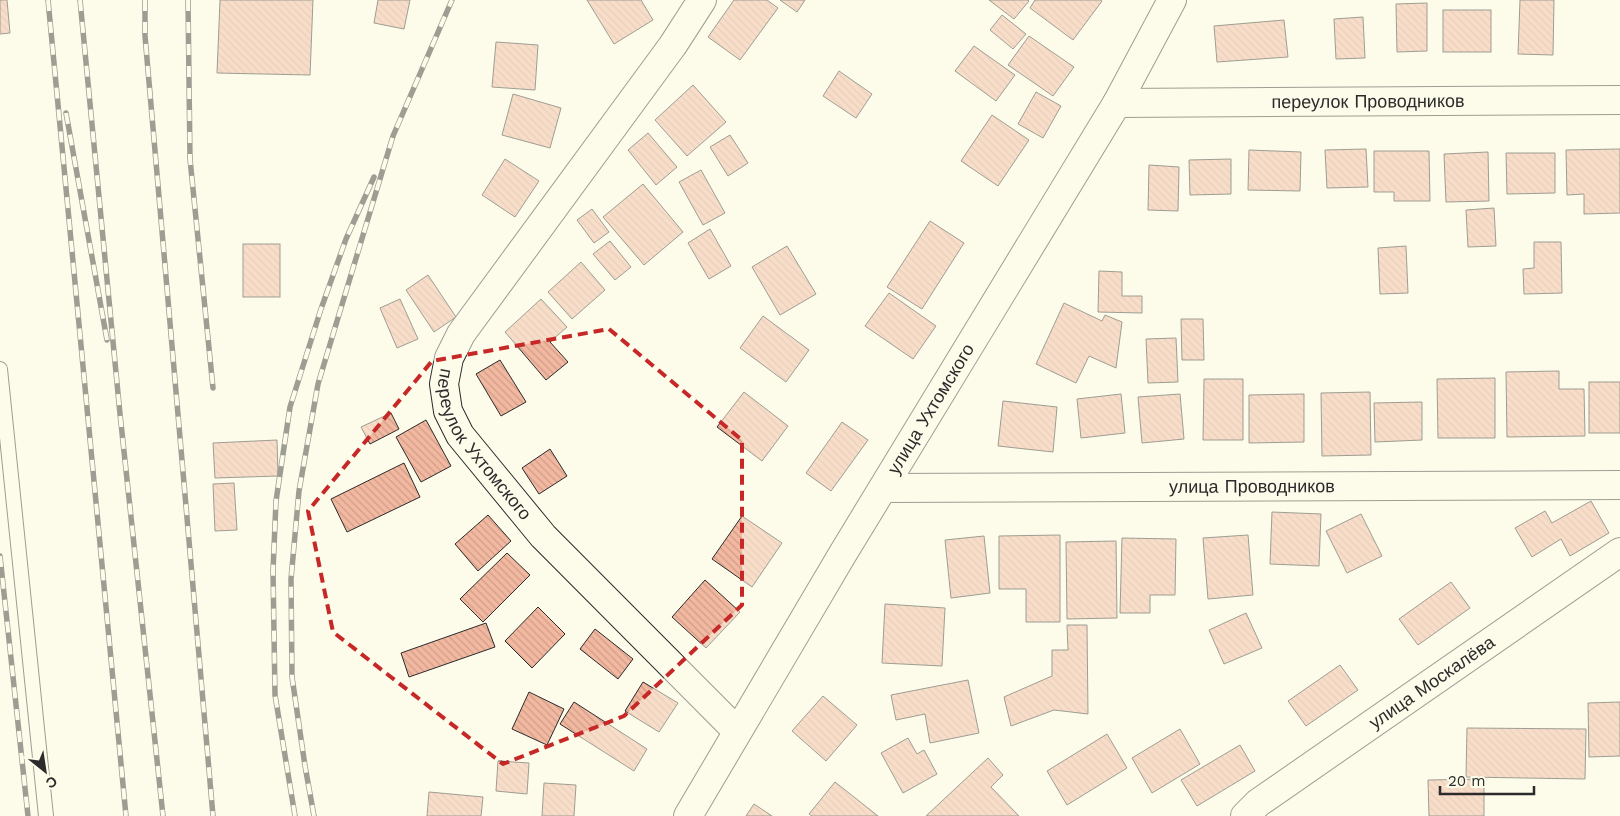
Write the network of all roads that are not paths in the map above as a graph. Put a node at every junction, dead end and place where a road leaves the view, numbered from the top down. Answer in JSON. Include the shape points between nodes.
{"nodes":[{"id":1,"x":702,"y":0,"type":"edge"},
{"id":2,"x":1172,"y":0,"type":"edge"},
{"id":3,"x":1620,"y":100,"type":"edge"},
{"id":4,"x":1117,"y":104,"type":"junction"},
{"id":5,"x":0,"y":369,"type":"edge"},
{"id":6,"x":1620,"y":485,"type":"edge"},
{"id":7,"x":884,"y":488,"type":"junction"},
{"id":8,"x":1620,"y":552,"type":"edge"},
{"id":9,"x":737,"y":731,"type":"junction"},
{"id":10,"x":46,"y":816,"type":"edge"},
{"id":11,"x":688,"y":816,"type":"edge"},
{"id":12,"x":1245,"y":816,"type":"edge"}],
"edges":[{"from":1,"to":9,"type":"street","name":"переулок Ухтомского","via":[[674,45],[462,334],[449,358],[444,384],[448,411],[460,435],[543,536]]},
{"from":2,"to":4,"type":"street","name":"улица Ухтомского"},
{"from":3,"to":4,"type":"street","name":"переулок Проводников"},
{"from":4,"to":7,"type":"street","name":"улица Ухтомского"},
{"from":5,"to":10,"type":"lane"},
{"from":6,"to":7,"type":"street","name":"улица Проводников"},
{"from":7,"to":9,"type":"street","name":"улица Ухтомского"},
{"from":8,"to":12,"type":"street","name":"улица Москалёва","via":[[1258,803]]},
{"from":9,"to":11,"type":"street","name":"улица Ухтомского"}]}
